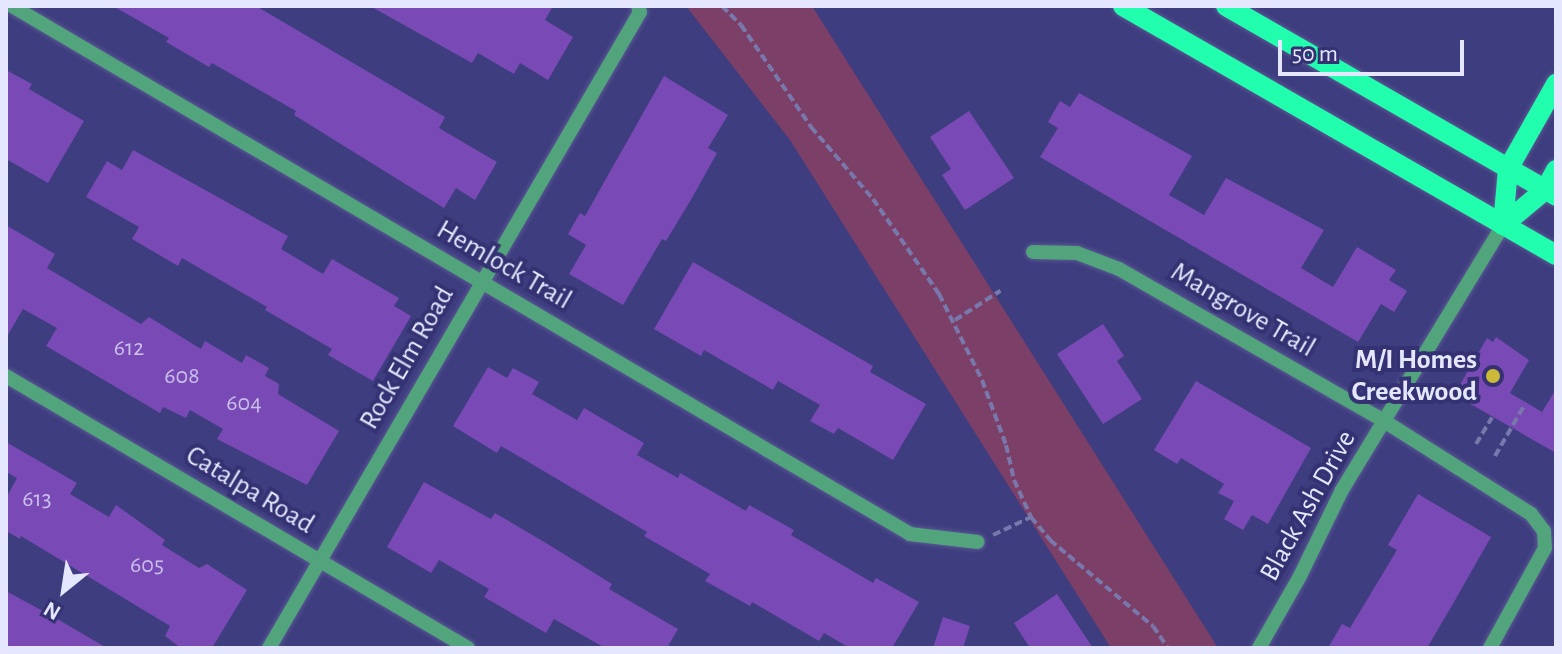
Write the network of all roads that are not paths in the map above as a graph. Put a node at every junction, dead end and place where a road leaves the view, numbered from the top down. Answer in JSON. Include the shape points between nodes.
{"nodes":[{"id":1,"x":12,"y":6,"type":"edge"},
{"id":2,"x":1123,"y":6,"type":"edge"},
{"id":3,"x":1226,"y":6,"type":"edge"},
{"id":4,"x":639,"y":9,"type":"edge"},
{"id":5,"x":1556,"y":84,"type":"edge"},
{"id":6,"x":1508,"y":169,"type":"junction"},
{"id":7,"x":1556,"y":170,"type":"edge"},
{"id":8,"x":1550,"y":193,"type":"edge"},
{"id":9,"x":1503,"y":225,"type":"junction"},
{"id":10,"x":1033,"y":252,"type":"dead end"},
{"id":11,"x":1556,"y":255,"type":"edge"},
{"id":12,"x":480,"y":281,"type":"junction"},
{"id":13,"x":6,"y":376,"type":"edge"},
{"id":14,"x":1384,"y":421,"type":"junction"},
{"id":15,"x":978,"y":542,"type":"road end"},
{"id":16,"x":320,"y":563,"type":"junction"},
{"id":17,"x":269,"y":648,"type":"edge"},
{"id":18,"x":468,"y":648,"type":"edge"},
{"id":19,"x":1259,"y":648,"type":"edge"},
{"id":20,"x":1490,"y":648,"type":"edge"}],
"edges":[{"from":1,"to":12,"type":"street","name":"Hemlock Trail"},
{"from":2,"to":9,"type":"main road"},
{"from":3,"to":6,"type":"main road"},
{"from":4,"to":12,"type":"street","name":"Rock Elm Road"},
{"from":5,"to":6,"type":"main road"},
{"from":6,"to":8,"type":"main road"},
{"from":6,"to":9,"type":"main road"},
{"from":7,"to":8,"type":"main road"},
{"from":8,"to":9,"type":"main road"},
{"from":9,"to":11,"type":"main road"},
{"from":9,"to":14,"type":"street","name":"Black Ash Drive"},
{"from":10,"to":14,"type":"street","name":"Mangrove Trail","via":[[1077,253],[1119,269]]},
{"from":12,"to":15,"type":"street","name":"Hemlock Trail","via":[[910,534]]},
{"from":12,"to":16,"type":"street","name":"Rock Elm Road"},
{"from":13,"to":16,"type":"street","name":"Catalpa Road"},
{"from":14,"to":19,"type":"street","name":"Black Ash Drive"},
{"from":14,"to":20,"type":"street","name":"Mangrove Trail","via":[[1512,500],[1544,531],[1538,565]]},
{"from":16,"to":17,"type":"street","name":"Rock Elm Road"},
{"from":16,"to":18,"type":"street","name":"Catalpa Road"}]}
